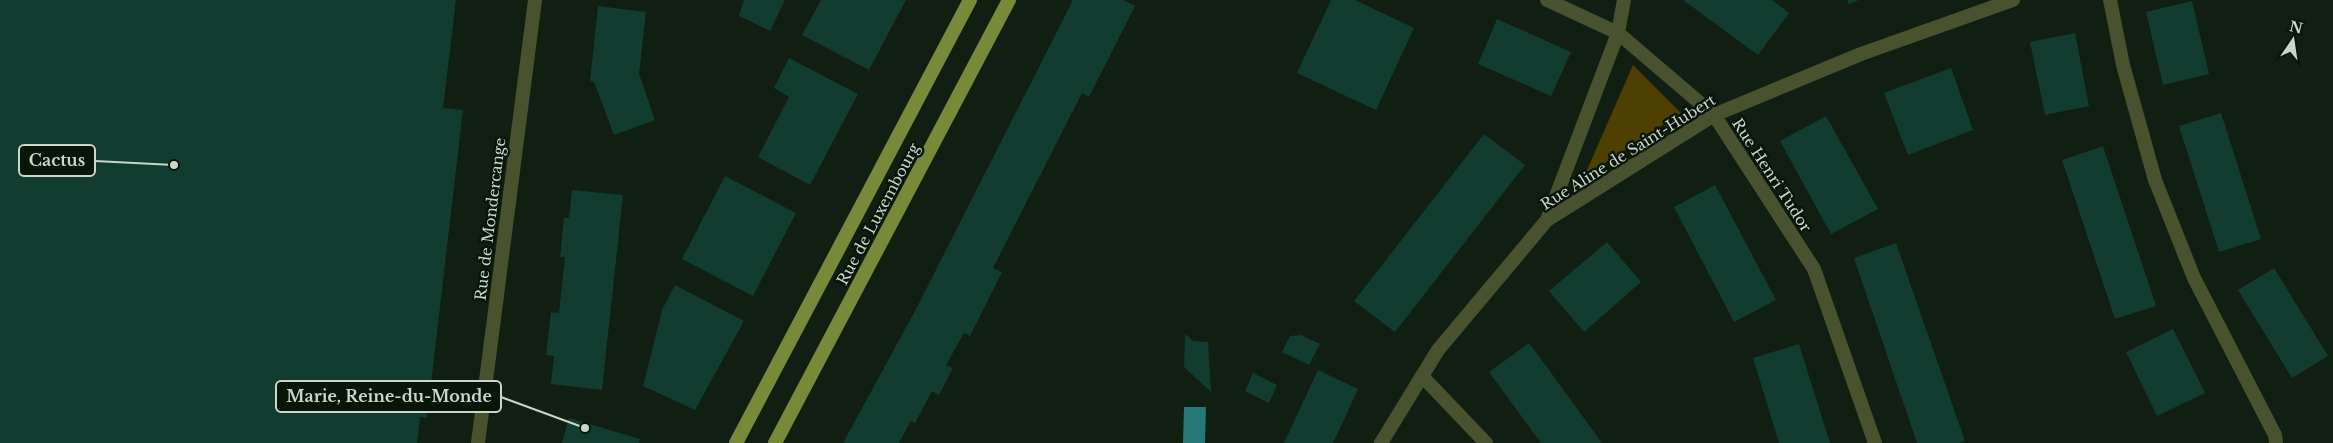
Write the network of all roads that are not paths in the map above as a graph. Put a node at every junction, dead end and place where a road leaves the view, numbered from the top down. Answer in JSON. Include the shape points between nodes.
{"nodes":[{"id":1,"x":535,"y":0,"type":"edge"},
{"id":2,"x":970,"y":0,"type":"edge"},
{"id":3,"x":1009,"y":0,"type":"edge"},
{"id":4,"x":1547,"y":0,"type":"edge"},
{"id":5,"x":1624,"y":0,"type":"edge"},
{"id":6,"x":2013,"y":0,"type":"edge"},
{"id":7,"x":2110,"y":0,"type":"edge"},
{"id":8,"x":1618,"y":33,"type":"junction"},
{"id":9,"x":1714,"y":115,"type":"junction"},
{"id":10,"x":1547,"y":220,"type":"junction"},
{"id":11,"x":1422,"y":376,"type":"junction"},
{"id":12,"x":478,"y":443,"type":"edge"},
{"id":13,"x":736,"y":443,"type":"edge"},
{"id":14,"x":775,"y":443,"type":"edge"},
{"id":15,"x":1381,"y":443,"type":"edge"},
{"id":16,"x":1486,"y":443,"type":"edge"},
{"id":17,"x":1876,"y":443,"type":"edge"},
{"id":18,"x":2276,"y":443,"type":"edge"}],
"edges":[{"from":1,"to":12,"type":"street","name":"Rue de Mondercange"},
{"from":2,"to":13,"type":"main road","name":"Rue de Luxembourg"},
{"from":3,"to":14,"type":"main road","name":"Rue de Luxembourg"},
{"from":4,"to":8,"type":"street","name":"Rue Henri Tudor"},
{"from":5,"to":8,"type":"street"},
{"from":6,"to":9,"type":"street","name":"Rue Aline de Saint-Hubert","via":[[1861,54]]},
{"from":7,"to":18,"type":"street","via":[[2123,65],[2155,180],[2194,278],[2275,435]]},
{"from":8,"to":9,"type":"street","name":"Rue Henri Tudor"},
{"from":8,"to":10,"type":"street"},
{"from":9,"to":10,"type":"street","name":"Rue Aline de Saint-Hubert"},
{"from":9,"to":17,"type":"street","name":"Rue Henri Tudor","via":[[1814,270]]},
{"from":10,"to":11,"type":"street","name":"Rue Aline de Saint-Hubert","via":[[1438,350]]},
{"from":11,"to":15,"type":"street","name":"Rue Aline de Saint-Hubert"},
{"from":11,"to":16,"type":"street"}]}
